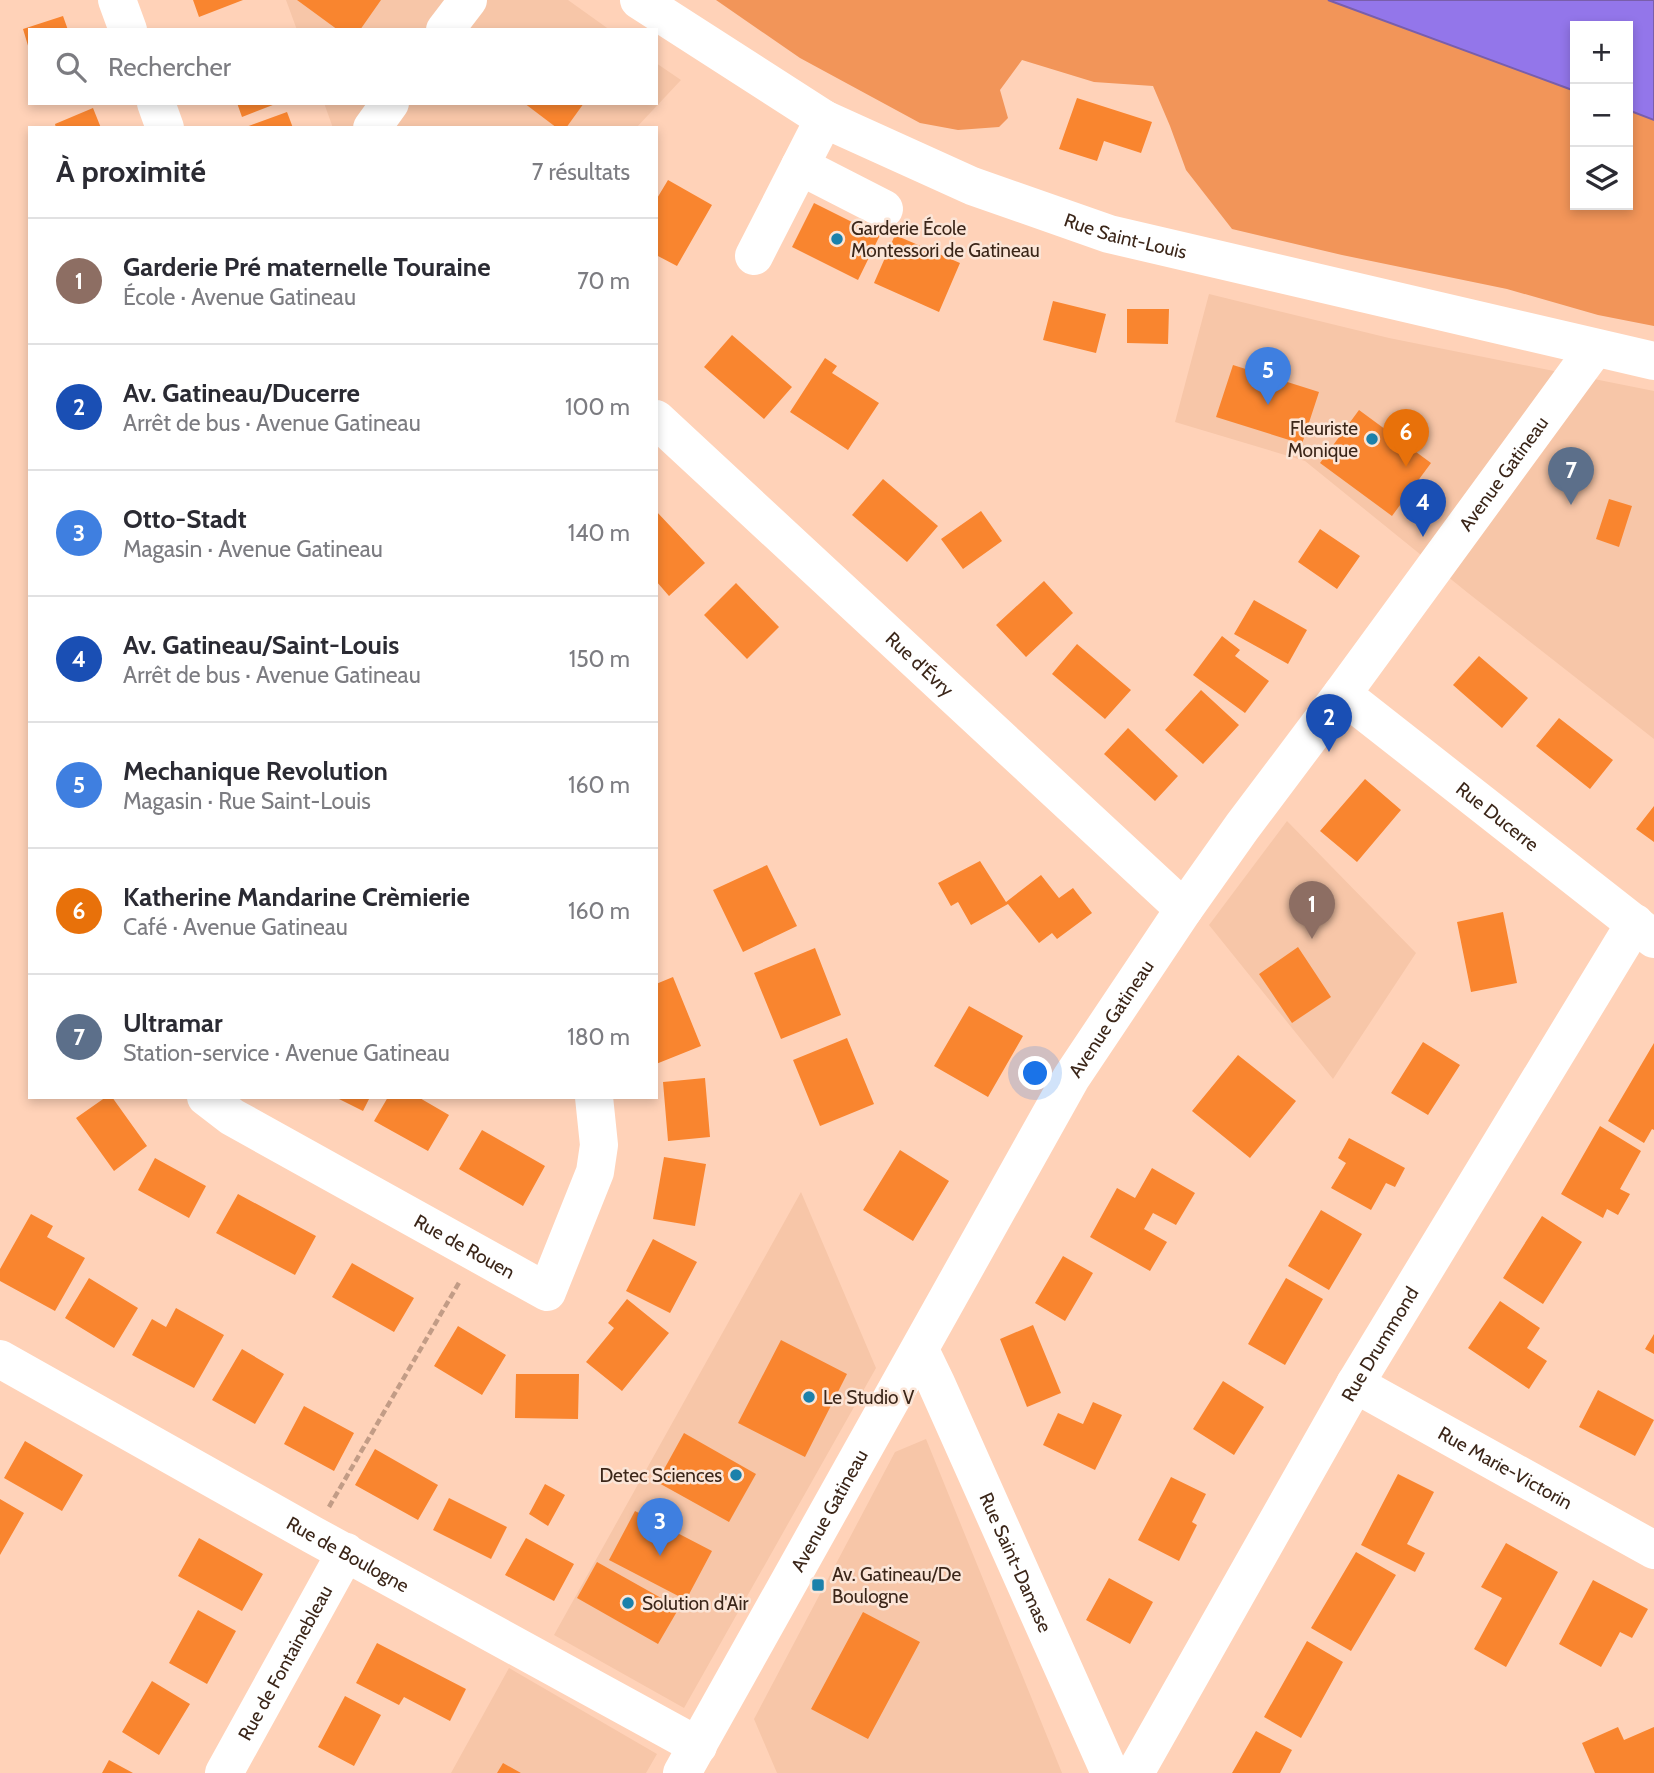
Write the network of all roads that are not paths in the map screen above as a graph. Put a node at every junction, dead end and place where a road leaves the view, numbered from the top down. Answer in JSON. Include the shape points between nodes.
{"nodes":[{"id":1,"x":117,"y":0,"type":"edge"},
{"id":2,"x":467,"y":0,"type":"edge"},
{"id":3,"x":639,"y":0,"type":"edge"},
{"id":4,"x":127,"y":28,"type":"edge"},
{"id":5,"x":446,"y":28,"type":"edge"},
{"id":6,"x":157,"y":105,"type":"edge"},
{"id":7,"x":389,"y":105,"type":"edge"},
{"id":8,"x":824,"y":119,"type":"junction"},
{"id":9,"x":163,"y":126,"type":"edge"},
{"id":10,"x":373,"y":126,"type":"edge"},
{"id":11,"x":800,"y":166,"type":"junction"},
{"id":12,"x":884,"y":209,"type":"dead end"},
{"id":13,"x":754,"y":256,"type":"dead end"},
{"id":14,"x":1595,"y":348,"type":"junction"},
{"id":15,"x":1654,"y":361,"type":"edge"},
{"id":16,"x":658,"y":421,"type":"edge"},
{"id":17,"x":1342,"y":694,"type":"junction"},
{"id":18,"x":1184,"y":909,"type":"junction"},
{"id":19,"x":1645,"y":931,"type":"edge"},
{"id":20,"x":209,"y":1099,"type":"edge"},
{"id":21,"x":594,"y":1099,"type":"edge"},
{"id":22,"x":920,"y":1350,"type":"junction"},
{"id":23,"x":0,"y":1359,"type":"edge"},
{"id":24,"x":1355,"y":1384,"type":"junction"},
{"id":25,"x":329,"y":1543,"type":"junction"},
{"id":26,"x":1654,"y":1550,"type":"edge"},
{"id":27,"x":690,"y":1760,"type":"edge"},
{"id":28,"x":224,"y":1773,"type":"edge"},
{"id":29,"x":1110,"y":1773,"type":"edge"},
{"id":30,"x":1135,"y":1773,"type":"edge"}],
"edges":[{"from":1,"to":4,"type":"street"},
{"from":2,"to":5,"type":"street"},
{"from":3,"to":8,"type":"street","name":"Rue Saint-Louis"},
{"from":6,"to":9,"type":"street"},
{"from":7,"to":10,"type":"street"},
{"from":8,"to":11,"type":"street"},
{"from":8,"to":14,"type":"street","name":"Rue Saint-Louis","via":[[972,186],[1109,234]]},
{"from":11,"to":12,"type":"street"},
{"from":11,"to":13,"type":"street"},
{"from":14,"to":15,"type":"street","name":"Rue Saint-Louis"},
{"from":14,"to":17,"type":"street","name":"Avenue Gatineau"},
{"from":16,"to":18,"type":"street","name":"Rue d'Évry"},
{"from":17,"to":18,"type":"street","name":"Avenue Gatineau"},
{"from":17,"to":19,"type":"street","name":"Rue Ducerre"},
{"from":18,"to":22,"type":"street","name":"Avenue Gatineau","via":[[1071,1078]]},
{"from":19,"to":24,"type":"street","name":"Rue Drummond"},
{"from":20,"to":21,"type":"street","name":"Rue de Rouen","via":[[547,1292],[595,1172],[599,1145]]},
{"from":22,"to":27,"type":"street","name":"Avenue Gatineau"},
{"from":22,"to":29,"type":"street","name":"Rue Saint-Damase"},
{"from":23,"to":25,"type":"street","name":"Rue de Boulogne"},
{"from":24,"to":26,"type":"street","name":"Rue Marie-Victorin"},
{"from":24,"to":30,"type":"street","name":"Rue Drummond"},
{"from":25,"to":27,"type":"street","name":"Rue de Boulogne"},
{"from":25,"to":28,"type":"street","name":"Rue de Fontainebleau"}]}
